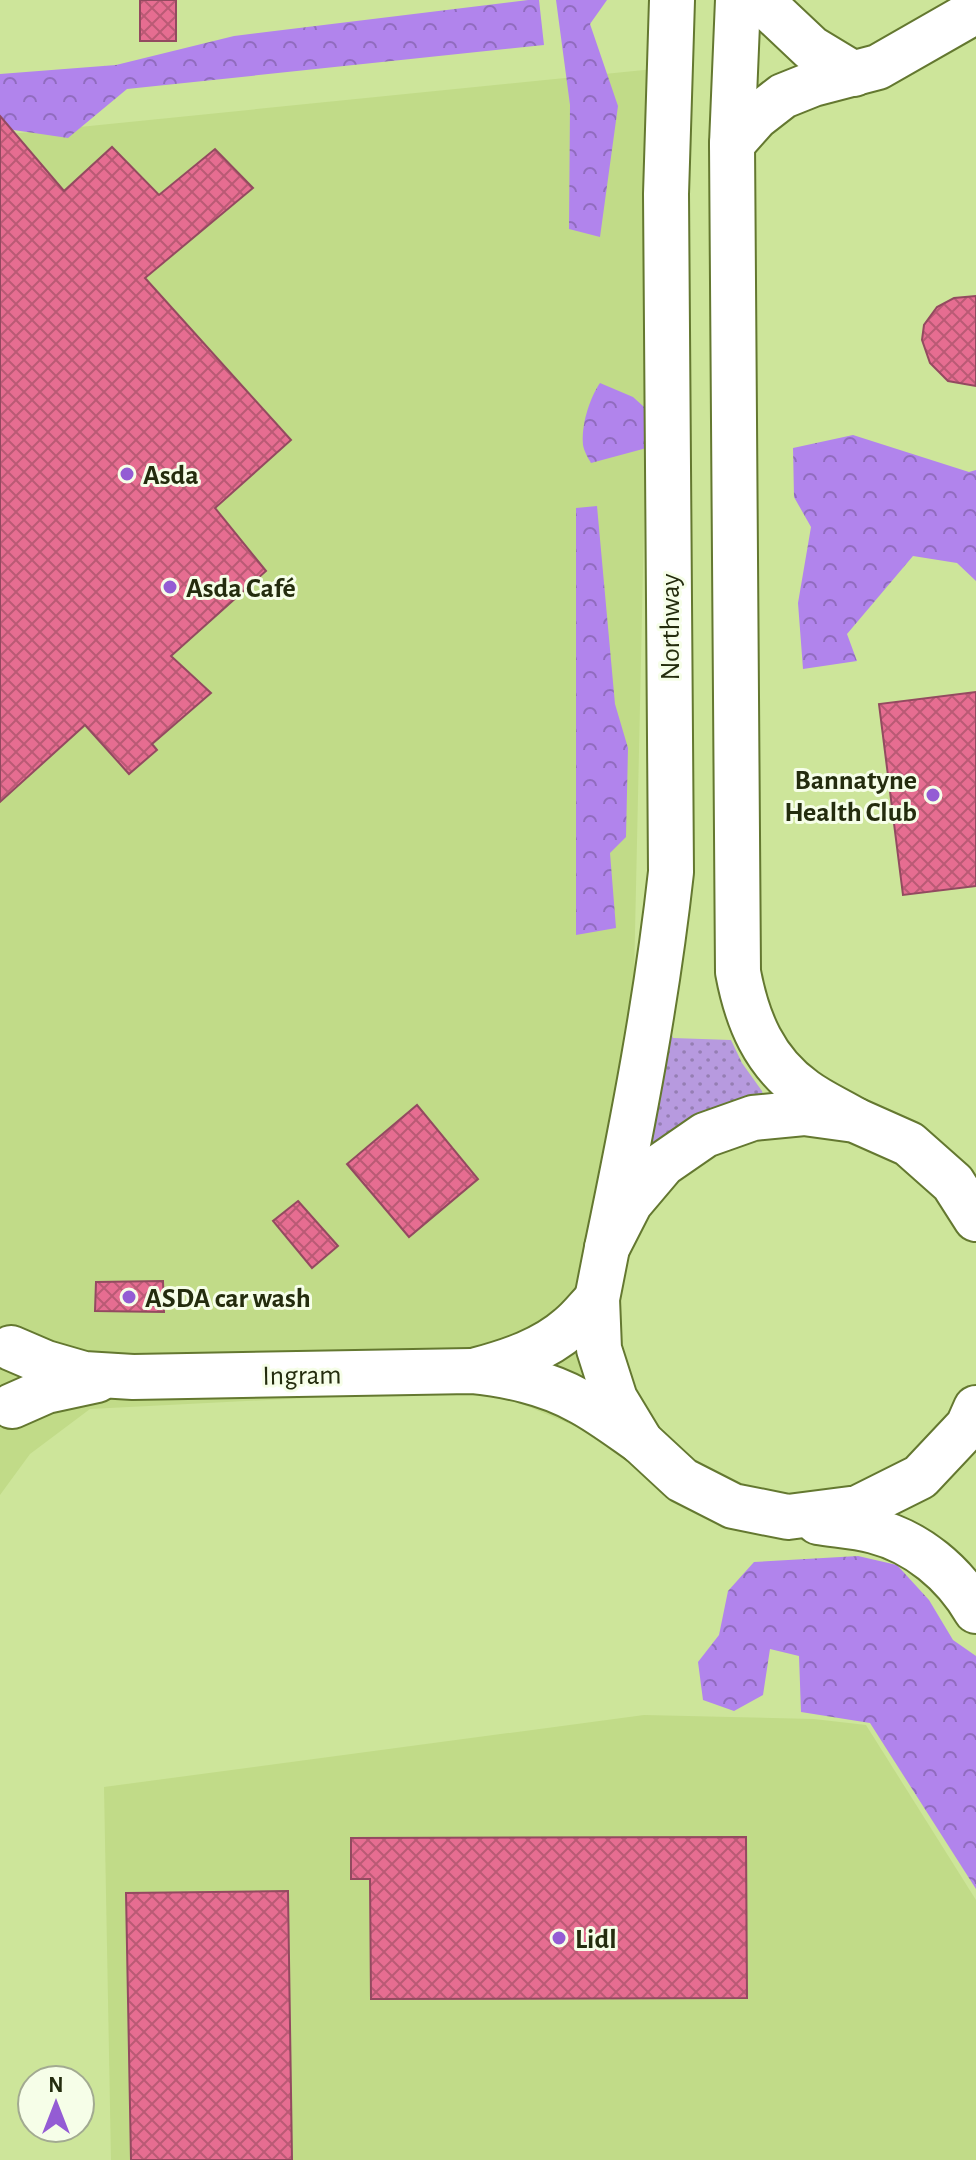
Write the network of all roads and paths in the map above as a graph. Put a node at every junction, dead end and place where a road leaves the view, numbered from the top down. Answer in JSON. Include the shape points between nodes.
{"nodes":[{"id":1,"x":672,"y":0,"type":"edge"},
{"id":2,"x":738,"y":0,"type":"edge"},
{"id":3,"x":760,"y":0,"type":"edge"},
{"id":4,"x":976,"y":11,"type":"edge"},
{"id":5,"x":854,"y":74,"type":"junction"},
{"id":6,"x":732,"y":144,"type":"junction"},
{"id":7,"x":855,"y":1120,"type":"junction"},
{"id":8,"x":976,"y":1219,"type":"edge"},
{"id":9,"x":607,"y":1248,"type":"junction"},
{"id":10,"x":597,"y":1299,"type":"junction"},
{"id":11,"x":5,"y":1341,"type":"edge"},
{"id":12,"x":471,"y":1371,"type":"junction"},
{"id":13,"x":133,"y":1377,"type":"junction"},
{"id":14,"x":976,"y":1408,"type":"edge"},
{"id":15,"x":4,"y":1418,"type":"edge"},
{"id":16,"x":641,"y":1442,"type":"junction"},
{"id":17,"x":788,"y":1517,"type":"junction"},
{"id":18,"x":976,"y":1611,"type":"edge"}],
"edges":[{"from":1,"to":9,"type":"street","name":"Northway","via":[[666,194],[671,872],[641,1083]]},
{"from":2,"to":6,"type":"street"},
{"from":3,"to":5,"type":"street","via":[[811,48]]},
{"from":4,"to":5,"type":"street","via":[[878,67]]},
{"from":5,"to":6,"type":"street","via":[[783,96]]},
{"from":6,"to":7,"type":"street","via":[[738,972],[744,1005],[771,1059],[804,1091]]},
{"from":7,"to":8,"type":"street","via":[[909,1144],[953,1183]]},
{"from":7,"to":9,"type":"street","via":[[804,1113],[766,1116],[705,1135],[663,1164],[630,1203]]},
{"from":9,"to":10,"type":"street","name":"Northway"},
{"from":10,"to":12,"type":"street","name":"Ingram","via":[[543,1346]]},
{"from":10,"to":16,"type":"street","name":"Northway","via":[[599,1349],[615,1399]]},
{"from":11,"to":13,"type":"street","name":"Ingram","via":[[46,1363],[84,1374]]},
{"from":11,"to":15,"type":"street","via":[[17,1367],[18,1387]]},
{"from":12,"to":13,"type":"street","name":"Ingram"},
{"from":12,"to":16,"type":"street","name":"Ingram","via":[[545,1386],[578,1400]]},
{"from":13,"to":15,"type":"street","name":"Ingram","via":[[46,1391]]},
{"from":14,"to":17,"type":"street","via":[[968,1426],[920,1477],[858,1508]]},
{"from":16,"to":17,"type":"street","via":[[682,1480],[733,1506]]},
{"from":17,"to":18,"type":"street","via":[[875,1531],[910,1546],[942,1567]]}]}
